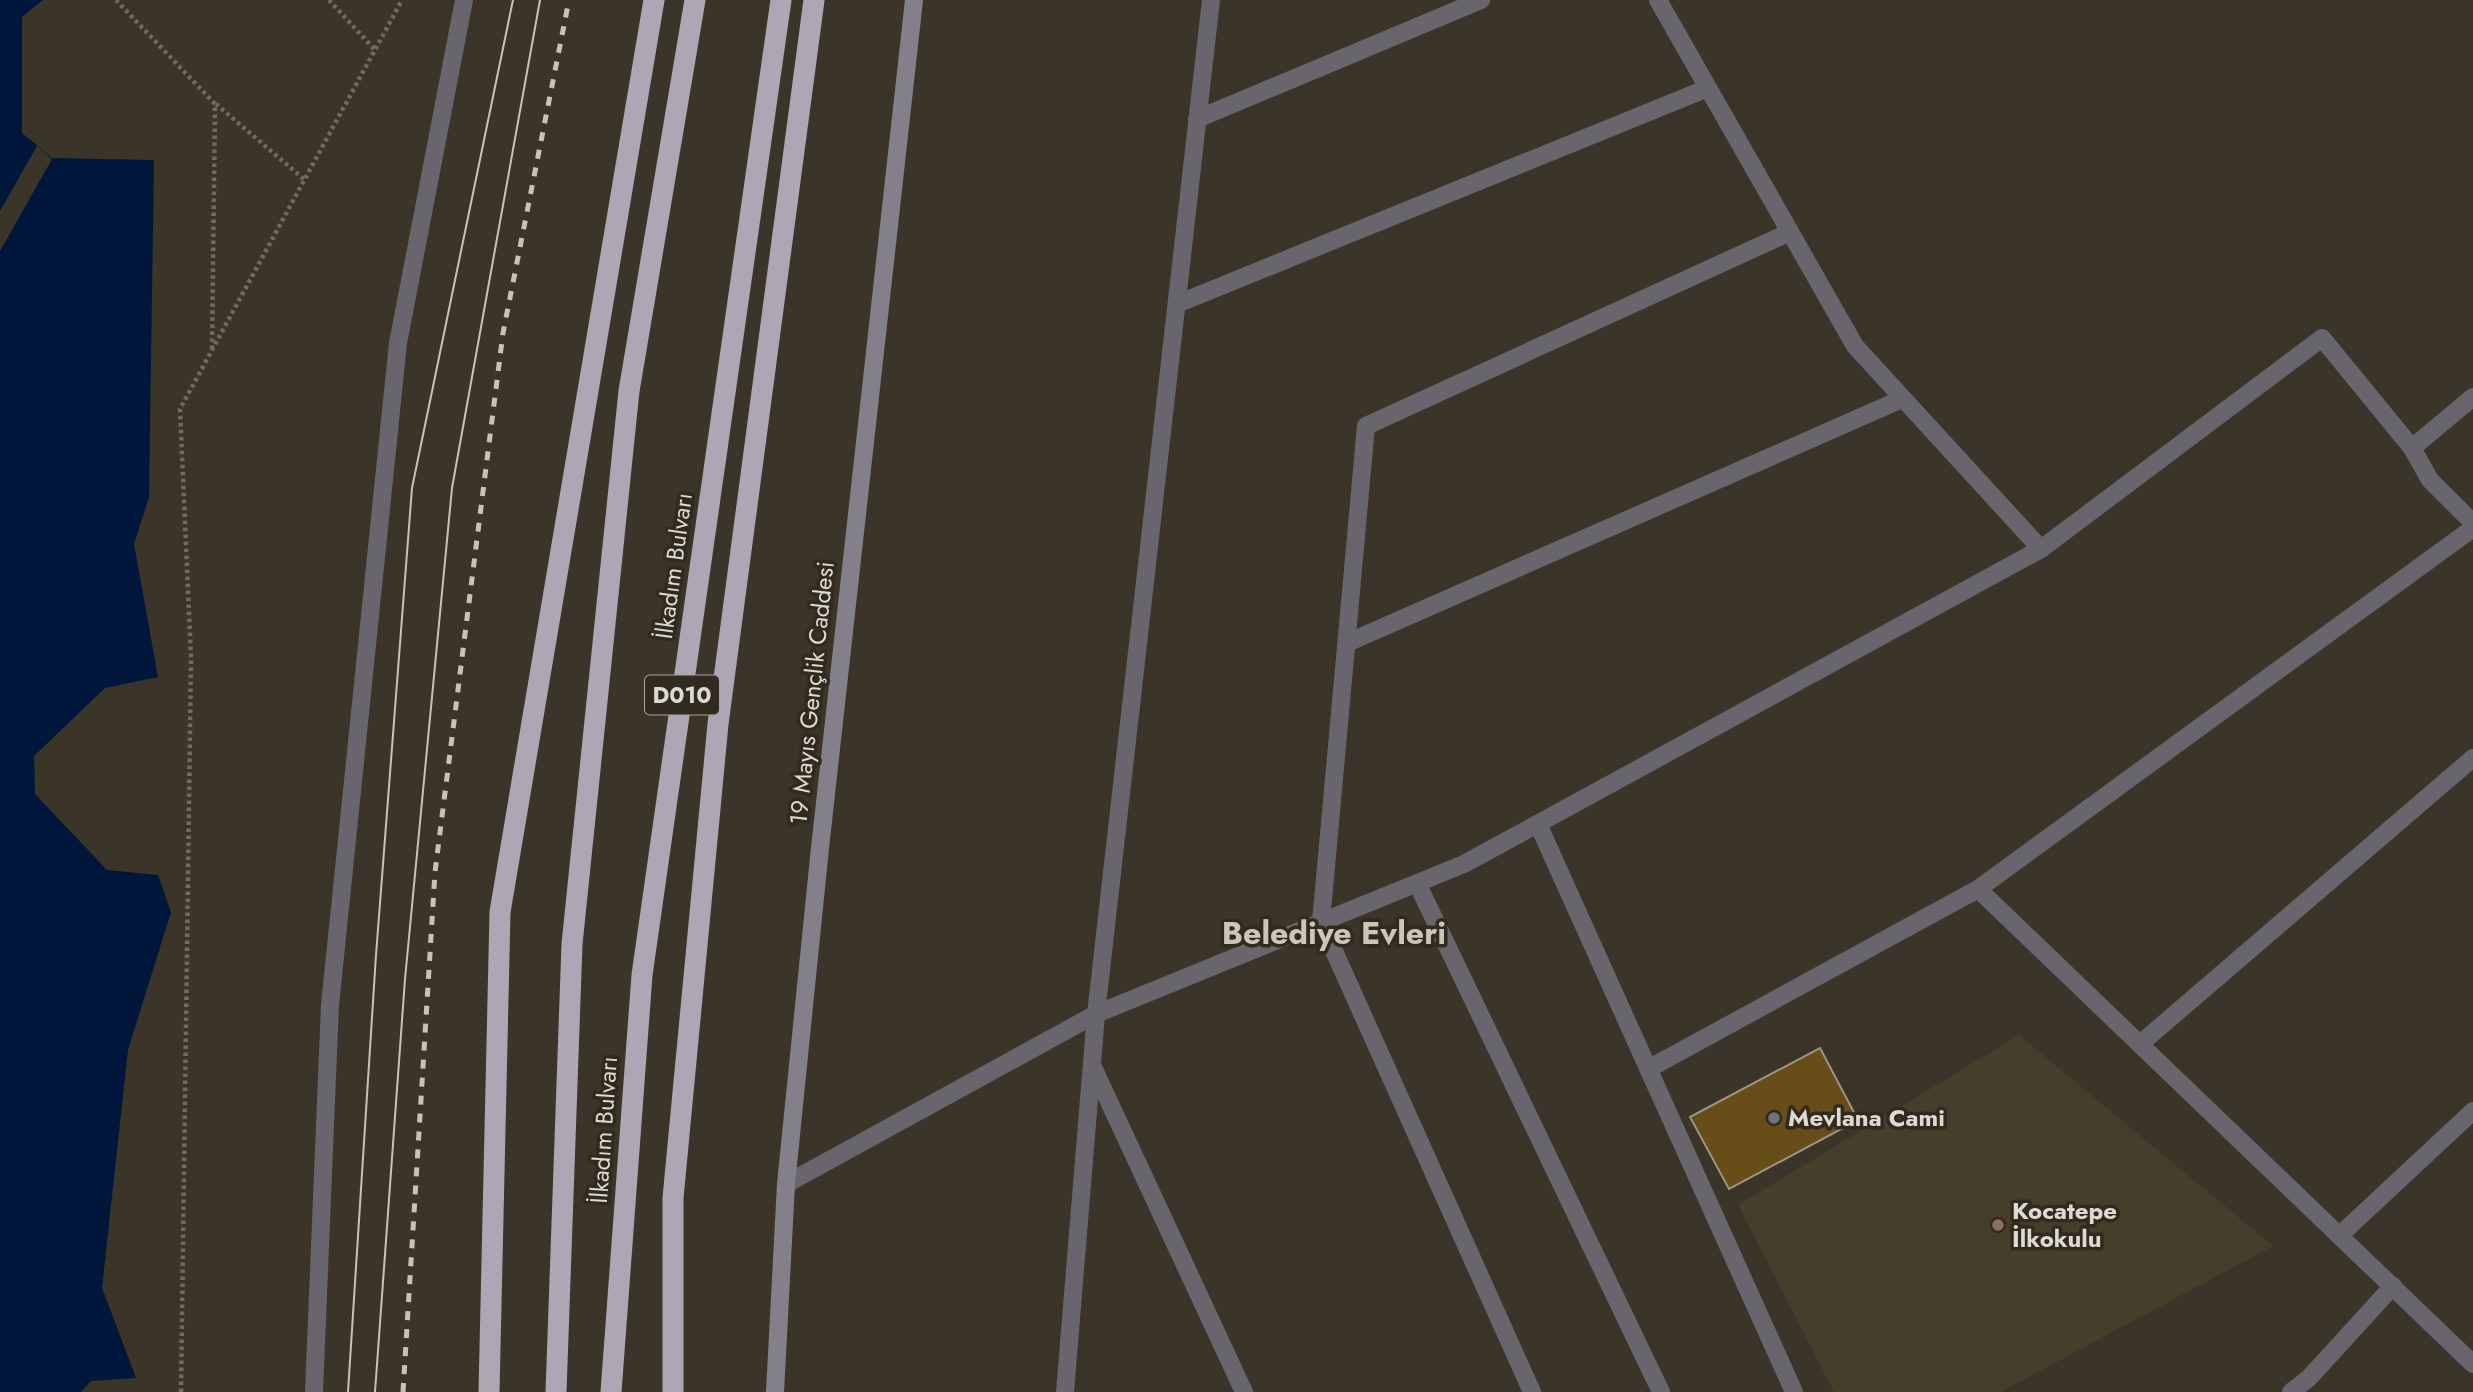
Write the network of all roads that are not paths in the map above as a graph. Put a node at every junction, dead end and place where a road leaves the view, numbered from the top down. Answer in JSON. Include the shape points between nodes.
{"nodes":[{"id":1,"x":464,"y":0,"type":"edge"},
{"id":2,"x":654,"y":0,"type":"edge"},
{"id":3,"x":695,"y":0,"type":"edge"},
{"id":4,"x":780,"y":0,"type":"edge"},
{"id":5,"x":814,"y":0,"type":"edge"},
{"id":6,"x":914,"y":0,"type":"edge"},
{"id":7,"x":1211,"y":0,"type":"edge"},
{"id":8,"x":1482,"y":0,"type":"edge"},
{"id":9,"x":1658,"y":0,"type":"edge"},
{"id":10,"x":1708,"y":88,"type":"junction"},
{"id":11,"x":1197,"y":119,"type":"junction"},
{"id":12,"x":1790,"y":232,"type":"junction"},
{"id":13,"x":1177,"y":304,"type":"junction"},
{"id":14,"x":2473,"y":397,"type":"edge"},
{"id":15,"x":1902,"y":398,"type":"junction"},
{"id":16,"x":2412,"y":448,"type":"junction"},
{"id":17,"x":2473,"y":526,"type":"edge"},
{"id":18,"x":2041,"y":549,"type":"junction"},
{"id":19,"x":1347,"y":643,"type":"junction"},
{"id":20,"x":2473,"y":758,"type":"edge"},
{"id":21,"x":1538,"y":824,"type":"junction"},
{"id":22,"x":1417,"y":883,"type":"junction"},
{"id":23,"x":1978,"y":889,"type":"junction"},
{"id":24,"x":1321,"y":922,"type":"junction"},
{"id":25,"x":1096,"y":1013,"type":"junction"},
{"id":26,"x":2140,"y":1044,"type":"junction"},
{"id":27,"x":1091,"y":1065,"type":"junction"},
{"id":28,"x":1648,"y":1069,"type":"junction"},
{"id":29,"x":2473,"y":1111,"type":"edge"},
{"id":30,"x":786,"y":1184,"type":"junction"},
{"id":31,"x":2340,"y":1235,"type":"junction"},
{"id":32,"x":2393,"y":1286,"type":"junction"},
{"id":33,"x":2473,"y":1364,"type":"edge"},
{"id":34,"x":314,"y":1392,"type":"edge"},
{"id":35,"x":489,"y":1392,"type":"edge"},
{"id":36,"x":556,"y":1392,"type":"edge"},
{"id":37,"x":611,"y":1392,"type":"edge"},
{"id":38,"x":673,"y":1392,"type":"edge"},
{"id":39,"x":775,"y":1392,"type":"edge"},
{"id":40,"x":1065,"y":1392,"type":"edge"},
{"id":41,"x":1244,"y":1392,"type":"edge"},
{"id":42,"x":1532,"y":1392,"type":"edge"},
{"id":43,"x":1661,"y":1392,"type":"edge"},
{"id":44,"x":1794,"y":1392,"type":"edge"},
{"id":45,"x":2291,"y":1392,"type":"edge"}],
"edges":[{"from":1,"to":34,"type":"street","via":[[398,343],[330,1005]]},
{"from":2,"to":35,"type":"highway","via":[[500,912]]},
{"from":3,"to":36,"type":"highway","name":"İlkadım Bulvarı","via":[[629,391],[572,944]]},
{"from":4,"to":37,"type":"highway","name":"İlkadım Bulvarı","number":"D010","via":[[642,975]]},
{"from":5,"to":38,"type":"highway","via":[[718,724],[673,1198]]},
{"from":6,"to":30,"type":"main road","name":"19 Mayıs Gençlik Caddesi"},
{"from":7,"to":11,"type":"street"},
{"from":8,"to":11,"type":"street"},
{"from":9,"to":10,"type":"street"},
{"from":10,"to":12,"type":"street"},
{"from":10,"to":13,"type":"street"},
{"from":11,"to":13,"type":"street"},
{"from":12,"to":15,"type":"street","via":[[1855,346]]},
{"from":12,"to":19,"type":"street","via":[[1366,426]]},
{"from":13,"to":25,"type":"street"},
{"from":14,"to":16,"type":"street"},
{"from":15,"to":18,"type":"street"},
{"from":15,"to":19,"type":"street"},
{"from":16,"to":17,"type":"street","via":[[2430,480]]},
{"from":16,"to":18,"type":"street","via":[[2322,338]]},
{"from":17,"to":23,"type":"street"},
{"from":18,"to":21,"type":"street"},
{"from":19,"to":24,"type":"street"},
{"from":20,"to":26,"type":"street"},
{"from":21,"to":22,"type":"street","via":[[1464,864]]},
{"from":21,"to":28,"type":"street"},
{"from":22,"to":24,"type":"street"},
{"from":22,"to":43,"type":"street"},
{"from":23,"to":26,"type":"street"},
{"from":23,"to":28,"type":"street"},
{"from":24,"to":25,"type":"street"},
{"from":24,"to":42,"type":"street"},
{"from":25,"to":27,"type":"street"},
{"from":25,"to":30,"type":"street"},
{"from":26,"to":31,"type":"street"},
{"from":27,"to":40,"type":"street"},
{"from":27,"to":41,"type":"street"},
{"from":28,"to":44,"type":"street"},
{"from":29,"to":31,"type":"street"},
{"from":30,"to":39,"type":"main road","name":"19 Mayıs Gençlik Caddesi"},
{"from":31,"to":32,"type":"street"},
{"from":32,"to":33,"type":"street"},
{"from":32,"to":45,"type":"street"}]}
